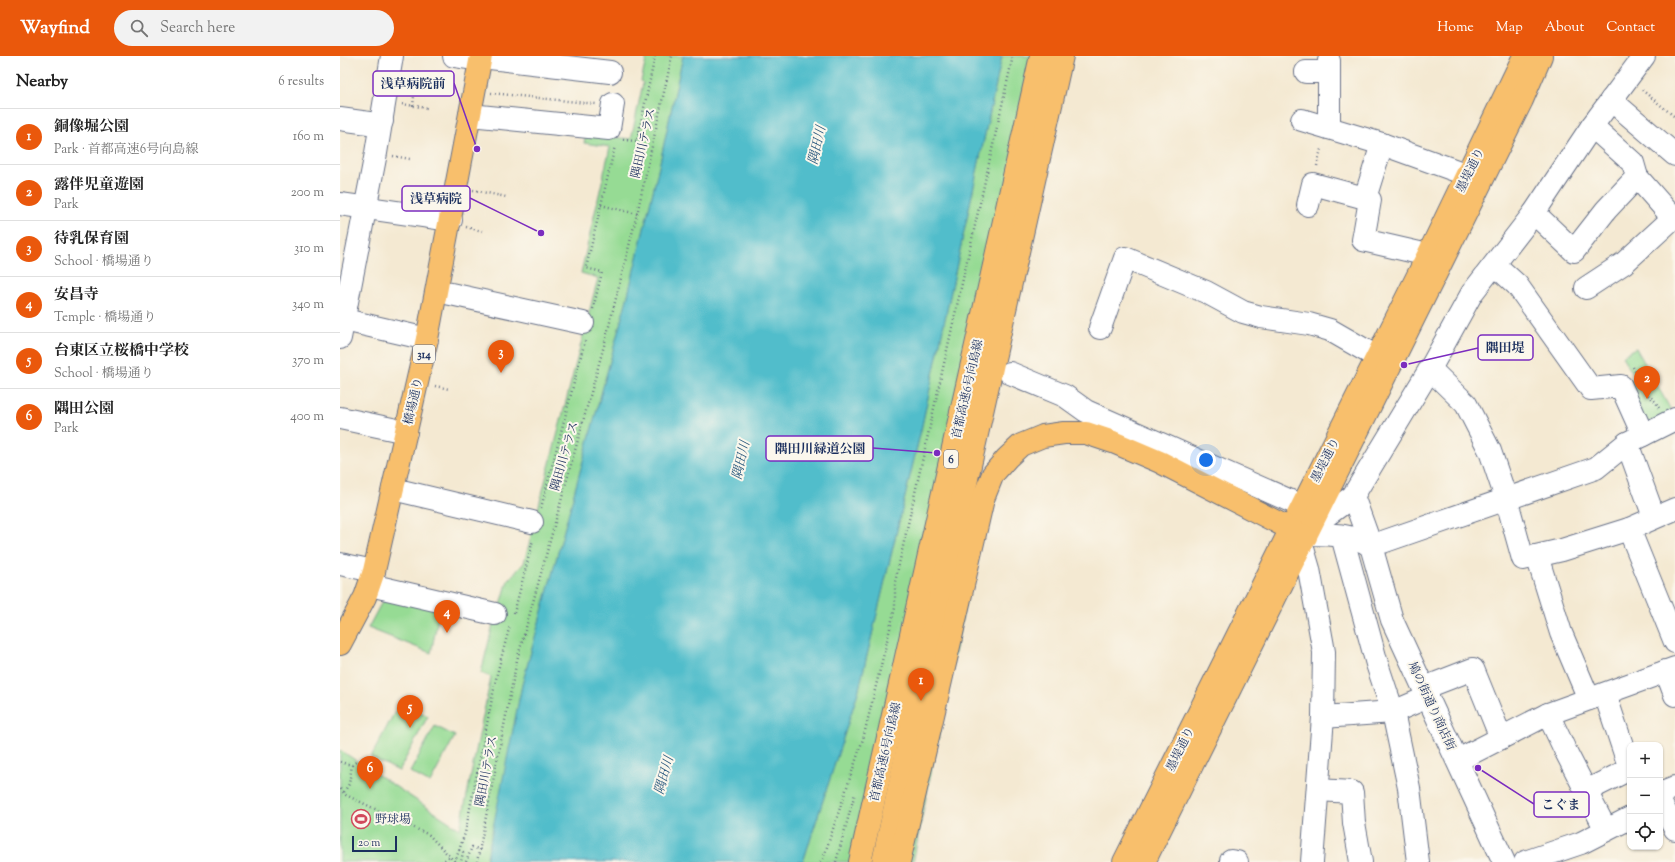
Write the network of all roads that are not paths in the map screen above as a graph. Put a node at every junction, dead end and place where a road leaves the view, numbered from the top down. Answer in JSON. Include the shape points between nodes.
{"nodes":[{"id":1,"x":392,"y":56,"type":"edge"},
{"id":2,"x":454,"y":56,"type":"edge"},
{"id":3,"x":1031,"y":56,"type":"edge"},
{"id":4,"x":1041,"y":56,"type":"edge"},
{"id":5,"x":1062,"y":56,"type":"edge"},
{"id":6,"x":1524,"y":56,"type":"edge"},
{"id":7,"x":1541,"y":56,"type":"edge"},
{"id":8,"x":1644,"y":56,"type":"edge"},
{"id":9,"x":481,"y":58,"type":"edge"},
{"id":10,"x":610,"y":72,"type":"dead end"},
{"id":11,"x":1306,"y":72,"type":"dead end"},
{"id":12,"x":1611,"y":100,"type":"junction"},
{"id":13,"x":605,"y":104,"type":"road end"},
{"id":14,"x":383,"y":111,"type":"junction"},
{"id":15,"x":470,"y":115,"type":"junction"},
{"id":16,"x":340,"y":119,"type":"edge"},
{"id":17,"x":1302,"y":120,"type":"dead end"},
{"id":18,"x":1592,"y":126,"type":"junction"},
{"id":19,"x":1329,"y":128,"type":"junction"},
{"id":20,"x":1023,"y":138,"type":"junction"},
{"id":21,"x":1382,"y":144,"type":"junction"},
{"id":22,"x":1675,"y":155,"type":"edge"},
{"id":23,"x":1468,"y":175,"type":"junction"},
{"id":24,"x":1637,"y":177,"type":"junction"},
{"id":25,"x":1365,"y":198,"type":"junction"},
{"id":26,"x":340,"y":204,"type":"edge"},
{"id":27,"x":1308,"y":205,"type":"dead end"},
{"id":28,"x":366,"y":208,"type":"junction"},
{"id":29,"x":1534,"y":213,"type":"junction"},
{"id":30,"x":457,"y":224,"type":"junction"},
{"id":31,"x":1428,"y":255,"type":"junction"},
{"id":32,"x":1495,"y":264,"type":"junction"},
{"id":33,"x":1586,"y":288,"type":"dead end"},
{"id":34,"x":437,"y":291,"type":"junction"},
{"id":35,"x":587,"y":324,"type":"road end"},
{"id":36,"x":341,"y":326,"type":"edge"},
{"id":37,"x":1100,"y":328,"type":"dead end"},
{"id":38,"x":427,"y":339,"type":"junction"},
{"id":39,"x":1377,"y":358,"type":"junction"},
{"id":40,"x":1430,"y":369,"type":"junction"},
{"id":41,"x":1010,"y":373,"type":"dead end"},
{"id":42,"x":966,"y":391,"type":"junction"},
{"id":43,"x":1668,"y":415,"type":"edge"},
{"id":44,"x":340,"y":418,"type":"edge"},
{"id":45,"x":406,"y":432,"type":"junction"},
{"id":46,"x":1635,"y":439,"type":"junction"},
{"id":47,"x":393,"y":488,"type":"junction"},
{"id":48,"x":1353,"y":496,"type":"junction"},
{"id":49,"x":1506,"y":498,"type":"junction"},
{"id":50,"x":1302,"y":506,"type":"junction"},
{"id":51,"x":1675,"y":509,"type":"edge"},
{"id":52,"x":1654,"y":517,"type":"junction"},
{"id":53,"x":535,"y":523,"type":"road end"},
{"id":54,"x":1629,"y":529,"type":"junction"},
{"id":55,"x":1299,"y":532,"type":"junction"},
{"id":56,"x":1342,"y":536,"type":"junction"},
{"id":57,"x":1372,"y":546,"type":"junction"},
{"id":58,"x":1537,"y":556,"type":"junction"},
{"id":59,"x":340,"y":564,"type":"edge"},
{"id":60,"x":372,"y":578,"type":"junction"},
{"id":61,"x":495,"y":614,"type":"dead end"},
{"id":62,"x":1675,"y":642,"type":"edge"},
{"id":63,"x":340,"y":644,"type":"edge"},
{"id":64,"x":1671,"y":669,"type":"edge"},
{"id":65,"x":1426,"y":693,"type":"junction"},
{"id":66,"x":1675,"y":695,"type":"edge"},
{"id":67,"x":1597,"y":697,"type":"junction"},
{"id":68,"x":1393,"y":712,"type":"junction"},
{"id":69,"x":1548,"y":714,"type":"junction"},
{"id":70,"x":1323,"y":717,"type":"junction"},
{"id":71,"x":1500,"y":738,"type":"junction"},
{"id":72,"x":1458,"y":760,"type":"junction"},
{"id":73,"x":1675,"y":787,"type":"edge"},
{"id":74,"x":1318,"y":790,"type":"junction"},
{"id":75,"x":1586,"y":791,"type":"junction"},
{"id":76,"x":1663,"y":795,"type":"edge"},
{"id":77,"x":1663,"y":807,"type":"edge"},
{"id":78,"x":1627,"y":820,"type":"edge"},
{"id":79,"x":1675,"y":829,"type":"edge"},
{"id":80,"x":1606,"y":830,"type":"junction"},
{"id":81,"x":1534,"y":860,"type":"edge"},
{"id":82,"x":848,"y":862,"type":"edge"},
{"id":83,"x":860,"y":862,"type":"edge"},
{"id":84,"x":883,"y":862,"type":"edge"},
{"id":85,"x":900,"y":862,"type":"edge"},
{"id":86,"x":1124,"y":862,"type":"edge"},
{"id":87,"x":1144,"y":862,"type":"edge"},
{"id":88,"x":1312,"y":862,"type":"edge"},
{"id":89,"x":1361,"y":862,"type":"edge"},
{"id":90,"x":1418,"y":862,"type":"edge"},
{"id":91,"x":1504,"y":862,"type":"edge"}],
"edges":[{"from":1,"to":14,"type":"street"},
{"from":2,"to":9,"type":"street"},
{"from":3,"to":20,"type":"main road","via":[[1022,101]]},
{"from":4,"to":20,"type":"main road","name":"首都高速6号向島線","number":"6"},
{"from":5,"to":84,"type":"main road","name":"首都高速6号向島線","number":"6"},
{"from":6,"to":23,"type":"main road","name":"墨堤通り"},
{"from":7,"to":55,"type":"main road","name":"墨堤通り","via":[[1522,100]]},
{"from":8,"to":12,"type":"street"},
{"from":9,"to":10,"type":"street"},
{"from":9,"to":15,"type":"main road","name":"橋場通り","number":"314"},
{"from":11,"to":19,"type":"street","via":[[1329,66]]},
{"from":12,"to":18,"type":"street"},
{"from":12,"to":22,"type":"street"},
{"from":13,"to":15,"type":"street","via":[[609,129]]},
{"from":14,"to":16,"type":"street","via":[[376,124]]},
{"from":14,"to":28,"type":"street"},
{"from":15,"to":30,"type":"main road","name":"橋場通り","number":"314"},
{"from":17,"to":19,"type":"street"},
{"from":18,"to":24,"type":"street","via":[[1633,163]]},
{"from":18,"to":29,"type":"street"},
{"from":19,"to":21,"type":"street"},
{"from":20,"to":42,"type":"main road","name":"首都高速6号向島線","number":"6"},
{"from":21,"to":23,"type":"street"},
{"from":21,"to":25,"type":"street"},
{"from":23,"to":31,"type":"main road","name":"墨堤通り"},
{"from":24,"to":29,"type":"street","via":[[1606,210],[1574,251]]},
{"from":24,"to":33,"type":"street","via":[[1673,218],[1624,263]]},
{"from":25,"to":27,"type":"street","via":[[1313,184]]},
{"from":25,"to":31,"type":"street","via":[[1370,200],[1363,240]]},
{"from":26,"to":28,"type":"street"},
{"from":28,"to":30,"type":"street"},
{"from":28,"to":36,"type":"street"},
{"from":29,"to":32,"type":"street"},
{"from":30,"to":34,"type":"main road","name":"橋場通り","number":"314"},
{"from":31,"to":39,"type":"main road","name":"墨堤通り"},
{"from":32,"to":40,"type":"street","via":[[1472,293]]},
{"from":32,"to":46,"type":"street","via":[[1517,285],[1591,390],[1620,386]]},
{"from":34,"to":35,"type":"street"},
{"from":34,"to":38,"type":"main road","name":"橋場通り","number":"314"},
{"from":36,"to":38,"type":"street"},
{"from":37,"to":39,"type":"street","via":[[1125,258],[1206,292],[1243,312],[1330,330]]},
{"from":38,"to":45,"type":"main road","name":"橋場通り","number":"314"},
{"from":39,"to":50,"type":"main road","name":"墨堤通り"},
{"from":40,"to":48,"type":"street"},
{"from":40,"to":49,"type":"street","via":[[1466,404],[1490,451]]},
{"from":41,"to":50,"type":"street","via":[[1065,396],[1086,411]]},
{"from":42,"to":82,"type":"main road","via":[[936,496],[879,721]]},
{"from":42,"to":83,"type":"main road","name":"首都高速6号向島線","number":"6"},
{"from":43,"to":46,"type":"street"},
{"from":44,"to":45,"type":"street"},
{"from":45,"to":47,"type":"main road","name":"橋場通り","number":"314"},
{"from":46,"to":49,"type":"street","via":[[1596,468]]},
{"from":46,"to":52,"type":"street"},
{"from":47,"to":53,"type":"street","via":[[499,509]]},
{"from":47,"to":60,"type":"main road","name":"橋場通り","number":"314"},
{"from":48,"to":55,"type":"street"},
{"from":48,"to":57,"type":"street","name":"鳩の街通り商店街"},
{"from":49,"to":57,"type":"street"},
{"from":49,"to":58,"type":"street","via":[[1523,559]]},
{"from":50,"to":55,"type":"main road","name":"墨堤通り"},
{"from":51,"to":52,"type":"street"},
{"from":52,"to":54,"type":"street"},
{"from":54,"to":58,"type":"street"},
{"from":54,"to":62,"type":"street"},
{"from":55,"to":56,"type":"street"},
{"from":55,"to":70,"type":"street","via":[[1309,569],[1324,652]]},
{"from":55,"to":85,"type":"main road","via":[[1160,462],[1086,433],[1043,436],[1021,445],[993,474],[983,499]]},
{"from":55,"to":86,"type":"main road","name":"墨堤通り"},
{"from":55,"to":87,"type":"main road","name":"墨堤通り"},
{"from":56,"to":57,"type":"street","via":[[1351,536]]},
{"from":56,"to":68,"type":"street","via":[[1377,664]]},
{"from":57,"to":65,"type":"street","name":"鳩の街通り商店街","via":[[1392,620]]},
{"from":58,"to":67,"type":"street","via":[[1561,633]]},
{"from":59,"to":60,"type":"street"},
{"from":60,"to":61,"type":"street"},
{"from":60,"to":63,"type":"main road","name":"橋場通り","number":"314"},
{"from":64,"to":66,"type":"street"},
{"from":64,"to":67,"type":"street"},
{"from":65,"to":68,"type":"street"},
{"from":65,"to":71,"type":"street","via":[[1473,669]]},
{"from":65,"to":72,"type":"street","name":"鳩の街通り商店街"},
{"from":67,"to":69,"type":"street"},
{"from":67,"to":75,"type":"street","via":[[1630,769]]},
{"from":68,"to":70,"type":"street"},
{"from":68,"to":90,"type":"street","via":[[1409,788]]},
{"from":69,"to":71,"type":"street"},
{"from":69,"to":75,"type":"street"},
{"from":70,"to":74,"type":"street"},
{"from":71,"to":72,"type":"street"},
{"from":72,"to":91,"type":"street","name":"鳩の街通り商店街"},
{"from":73,"to":76,"type":"street","via":[[1665,791]]},
{"from":74,"to":88,"type":"street"},
{"from":74,"to":89,"type":"street","via":[[1352,792]]},
{"from":75,"to":80,"type":"street"},
{"from":77,"to":79,"type":"street"},
{"from":78,"to":80,"type":"street"},
{"from":80,"to":81,"type":"street","via":[[1581,843]]}]}
